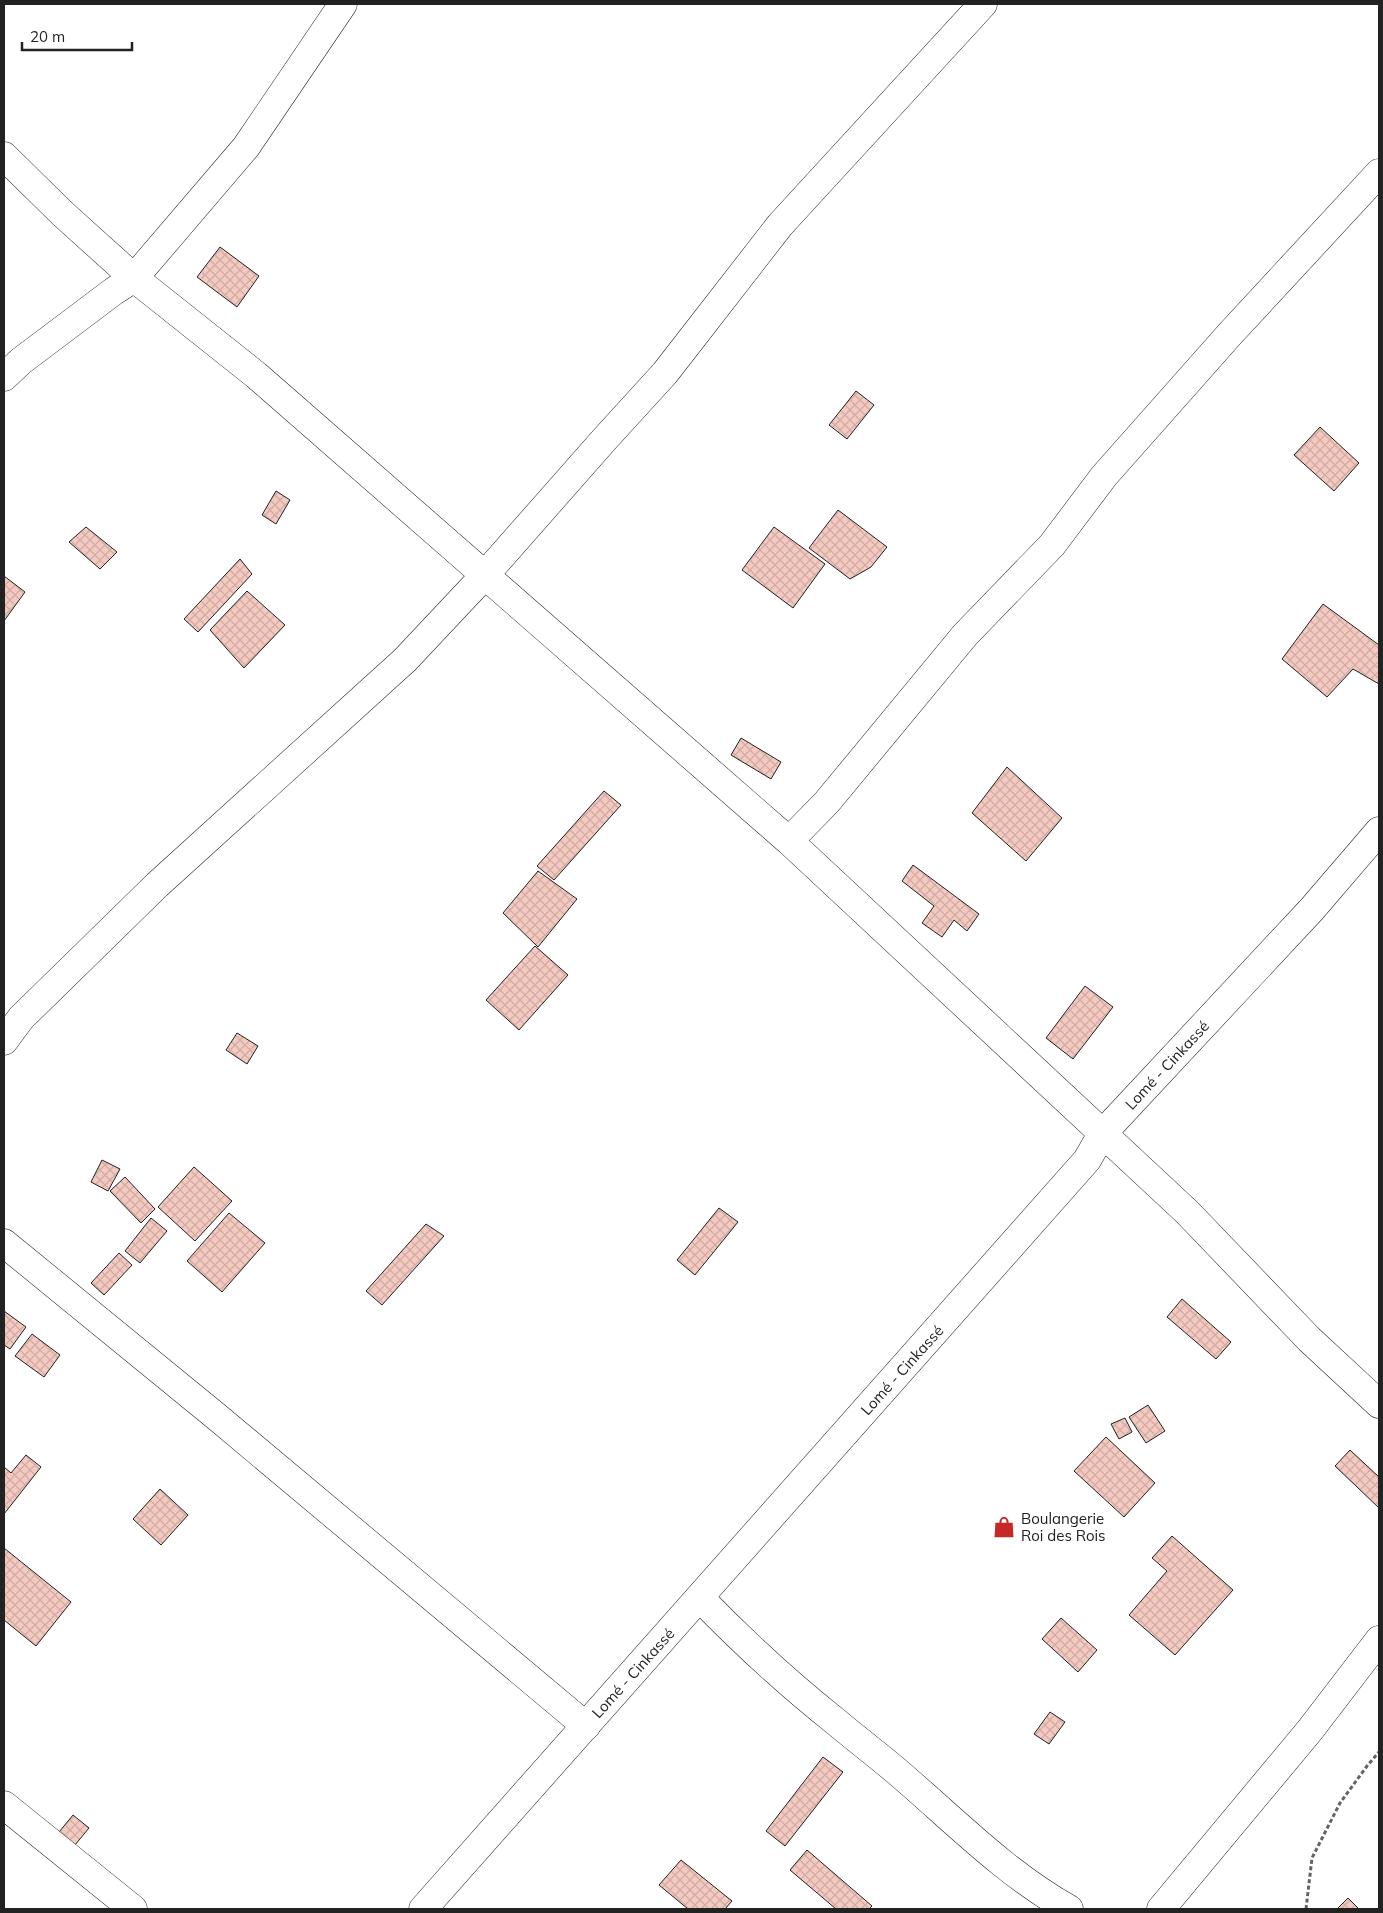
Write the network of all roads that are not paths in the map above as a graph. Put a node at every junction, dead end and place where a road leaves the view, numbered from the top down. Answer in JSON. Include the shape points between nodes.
{"nodes":[{"id":1,"x":343,"y":4,"type":"edge"},
{"id":2,"x":983,"y":4,"type":"edge"},
{"id":3,"x":4,"y":156,"type":"edge"},
{"id":4,"x":1379,"y":173,"type":"edge"},
{"id":5,"x":134,"y":278,"type":"junction"},
{"id":6,"x":4,"y":377,"type":"edge"},
{"id":7,"x":484,"y":576,"type":"junction"},
{"id":8,"x":1379,"y":831,"type":"edge"},
{"id":9,"x":788,"y":841,"type":"junction"},
{"id":10,"x":4,"y":1041,"type":"edge"},
{"id":11,"x":1102,"y":1134,"type":"junction"},
{"id":12,"x":4,"y":1243,"type":"edge"},
{"id":13,"x":1379,"y":1404,"type":"edge"},
{"id":14,"x":700,"y":1598,"type":"junction"},
{"id":15,"x":1379,"y":1640,"type":"edge"},
{"id":16,"x":586,"y":1726,"type":"junction"},
{"id":17,"x":4,"y":1805,"type":"edge"},
{"id":18,"x":133,"y":1909,"type":"edge"},
{"id":19,"x":423,"y":1909,"type":"edge"},
{"id":20,"x":1069,"y":1909,"type":"edge"},
{"id":21,"x":1161,"y":1909,"type":"edge"}],
"edges":[{"from":1,"to":5,"type":"main road","via":[[246,147]]},
{"from":2,"to":7,"type":"main road","via":[[780,225],[665,373]]},
{"from":3,"to":5,"type":"main road"},
{"from":4,"to":9,"type":"main road","via":[[1104,476],[1052,545],[965,635],[827,802]]},
{"from":5,"to":6,"type":"main road"},
{"from":5,"to":7,"type":"main road","via":[[256,375]]},
{"from":7,"to":9,"type":"main road"},
{"from":7,"to":10,"type":"main road","via":[[405,660],[157,884],[22,1018]]},
{"from":8,"to":11,"type":"main road","name":"Lomé - Cinkassé","via":[[1312,909]]},
{"from":9,"to":11,"type":"main road"},
{"from":11,"to":13,"type":"main road","via":[[1187,1212],[1309,1339]]},
{"from":11,"to":14,"type":"main road","name":"Lomé - Cinkassé","via":[[1081,1168]]},
{"from":12,"to":16,"type":"main road"},
{"from":14,"to":16,"type":"main road","name":"Lomé - Cinkassé"},
{"from":14,"to":20,"type":"main road","via":[[740,1639],[895,1769],[984,1850]]},
{"from":15,"to":21,"type":"main road","via":[[1310,1730]]},
{"from":16,"to":19,"type":"main road","name":"Lomé - Cinkassé"},
{"from":17,"to":18,"type":"main road"}]}
